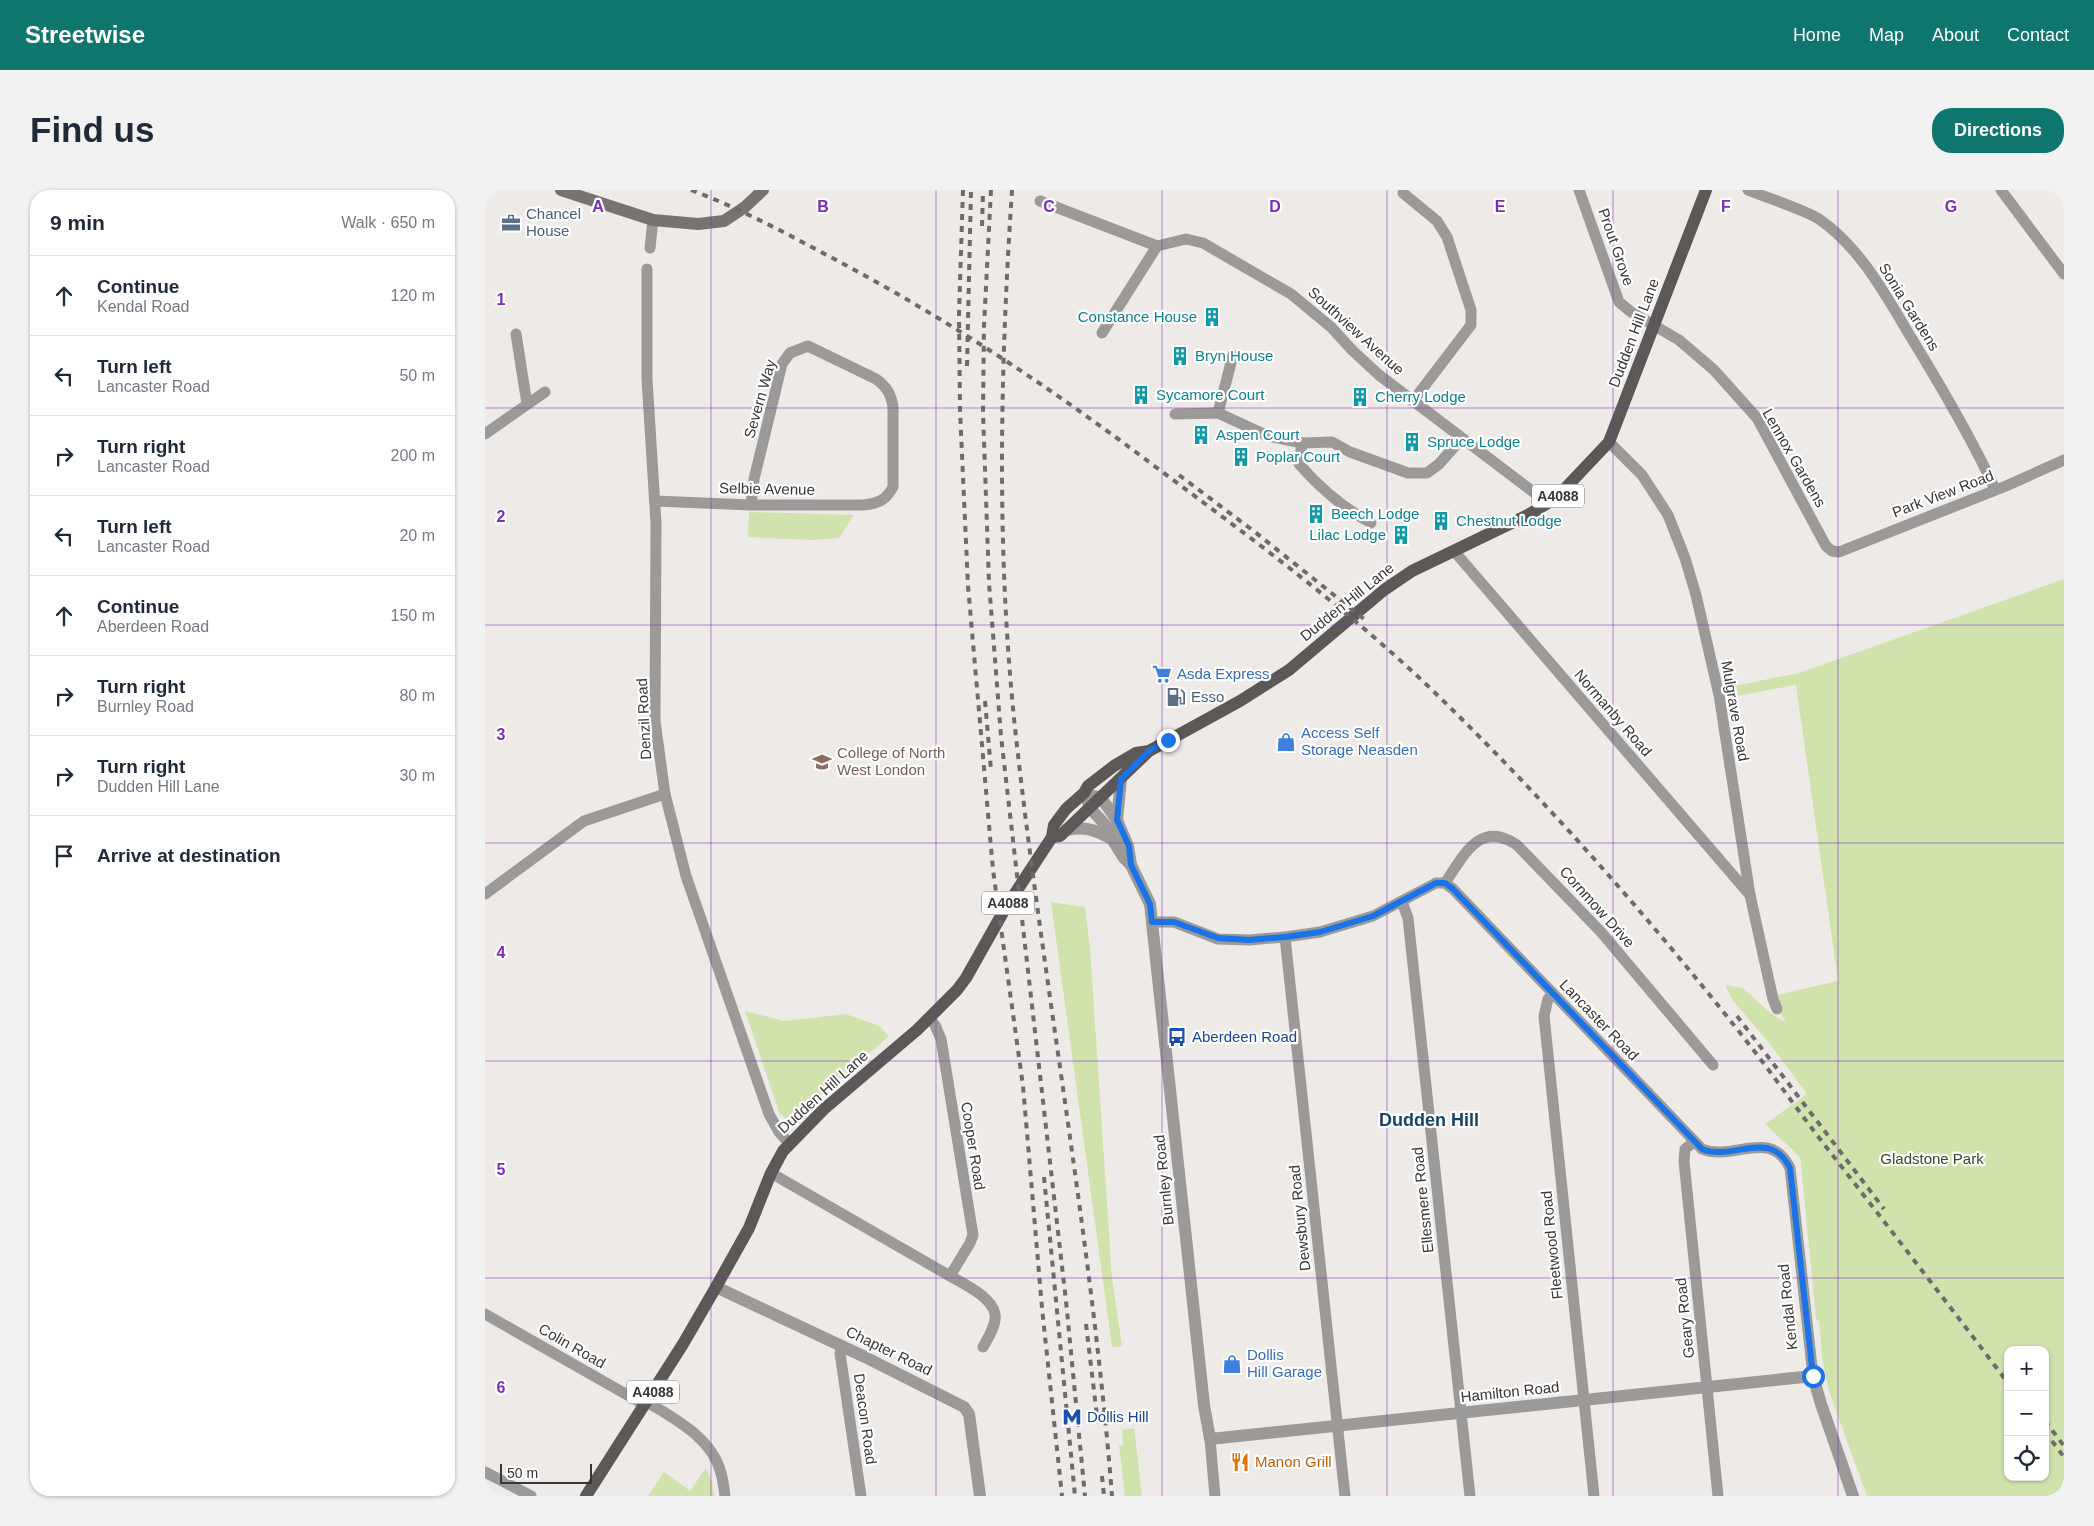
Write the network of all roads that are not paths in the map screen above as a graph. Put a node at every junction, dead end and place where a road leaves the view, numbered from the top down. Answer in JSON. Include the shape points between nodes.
{"nodes":[{"id":1,"x":561,"y":190,"type":"edge"},
{"id":2,"x":763,"y":190,"type":"edge"},
{"id":3,"x":1579,"y":190,"type":"edge"},
{"id":4,"x":1706,"y":190,"type":"edge"},
{"id":5,"x":1748,"y":190,"type":"edge"},
{"id":6,"x":2001,"y":190,"type":"edge"},
{"id":7,"x":1403,"y":193,"type":"dead end"},
{"id":8,"x":1040,"y":201,"type":"dead end"},
{"id":9,"x":653,"y":220,"type":"junction"},
{"id":10,"x":1157,"y":246,"type":"junction"},
{"id":11,"x":650,"y":248,"type":"dead end"},
{"id":12,"x":647,"y":269,"type":"dead end"},
{"id":13,"x":2064,"y":274,"type":"edge"},
{"id":14,"x":1655,"y":326,"type":"junction"},
{"id":15,"x":1102,"y":333,"type":"dead end"},
{"id":16,"x":516,"y":334,"type":"dead end"},
{"id":17,"x":1233,"y":355,"type":"dead end"},
{"id":18,"x":545,"y":392,"type":"dead end"},
{"id":19,"x":1413,"y":401,"type":"junction"},
{"id":20,"x":527,"y":404,"type":"junction"},
{"id":21,"x":1218,"y":413,"type":"junction"},
{"id":22,"x":1175,"y":414,"type":"dead end"},
{"id":23,"x":485,"y":434,"type":"edge"},
{"id":24,"x":1463,"y":438,"type":"junction"},
{"id":25,"x":1609,"y":442,"type":"junction"},
{"id":26,"x":1302,"y":443,"type":"junction"},
{"id":27,"x":2064,"y":460,"type":"edge"},
{"id":28,"x":1995,"y":489,"type":"junction"},
{"id":29,"x":655,"y":501,"type":"junction"},
{"id":30,"x":877,"y":503,"type":"joint"},
{"id":31,"x":1548,"y":503,"type":"junction"},
{"id":32,"x":751,"y":505,"type":"junction"},
{"id":33,"x":1371,"y":523,"type":"dead end"},
{"id":34,"x":1453,"y":551,"type":"junction"},
{"id":35,"x":1832,"y":551,"type":"joint"},
{"id":36,"x":1149,"y":751,"type":"junction"},
{"id":37,"x":1121,"y":779,"type":"junction"},
{"id":38,"x":1084,"y":793,"type":"junction"},
{"id":39,"x":665,"y":794,"type":"junction"},
{"id":40,"x":1101,"y":798,"type":"junction"},
{"id":41,"x":1090,"y":808,"type":"junction"},
{"id":42,"x":1117,"y":820,"type":"junction"},
{"id":43,"x":1067,"y":830,"type":"junction"},
{"id":44,"x":1052,"y":838,"type":"junction"},
{"id":45,"x":1113,"y":840,"type":"junction"},
{"id":46,"x":1131,"y":865,"type":"junction"},
{"id":47,"x":1445,"y":883,"type":"junction"},
{"id":48,"x":485,"y":894,"type":"edge"},
{"id":49,"x":1750,"y":895,"type":"junction"},
{"id":50,"x":1402,"y":902,"type":"junction"},
{"id":51,"x":1152,"y":922,"type":"junction"},
{"id":52,"x":1285,"y":937,"type":"junction"},
{"id":53,"x":1553,"y":994,"type":"junction"},
{"id":54,"x":1777,"y":1009,"type":"dead end"},
{"id":55,"x":929,"y":1018,"type":"junction"},
{"id":56,"x":1713,"y":1065,"type":"dead end"},
{"id":57,"x":1694,"y":1142,"type":"junction"},
{"id":58,"x":789,"y":1143,"type":"junction"},
{"id":59,"x":1770,"y":1148,"type":"joint"},
{"id":60,"x":771,"y":1173,"type":"junction"},
{"id":61,"x":950,"y":1276,"type":"junction"},
{"id":62,"x":716,"y":1287,"type":"junction"},
{"id":63,"x":485,"y":1314,"type":"edge"},
{"id":64,"x":843,"y":1347,"type":"junction"},
{"id":65,"x":983,"y":1347,"type":"dead end"},
{"id":66,"x":1813,"y":1376,"type":"junction"},
{"id":67,"x":1708,"y":1388,"type":"junction"},
{"id":68,"x":1584,"y":1400,"type":"junction"},
{"id":69,"x":646,"y":1404,"type":"junction"},
{"id":70,"x":1461,"y":1413,"type":"junction"},
{"id":71,"x":1337,"y":1426,"type":"junction"},
{"id":72,"x":1210,"y":1440,"type":"junction"},
{"id":73,"x":485,"y":1472,"type":"edge"},
{"id":74,"x":531,"y":1496,"type":"edge"},
{"id":75,"x":586,"y":1496,"type":"edge"},
{"id":76,"x":725,"y":1496,"type":"edge"},
{"id":77,"x":861,"y":1496,"type":"edge"},
{"id":78,"x":979,"y":1496,"type":"edge"},
{"id":79,"x":1215,"y":1496,"type":"edge"},
{"id":80,"x":1345,"y":1496,"type":"edge"},
{"id":81,"x":1469,"y":1496,"type":"edge"},
{"id":82,"x":1594,"y":1496,"type":"edge"},
{"id":83,"x":1718,"y":1496,"type":"edge"},
{"id":84,"x":1853,"y":1496,"type":"edge"}],
"edges":[{"from":1,"to":9,"type":"main road"},
{"from":2,"to":9,"type":"main road","via":[[725,221],[698,224]]},
{"from":3,"to":14,"type":"street","name":"Prout Grove","via":[[1619,302]]},
{"from":4,"to":14,"type":"main road","name":"Dudden Hill Lane","number":"A4088"},
{"from":5,"to":28,"type":"street","name":"Sonia Gardens","via":[[1817,218],[1845,241],[1866,266],[1976,447]]},
{"from":6,"to":13,"type":"street"},
{"from":7,"to":19,"type":"street","via":[[1437,221],[1447,237],[1471,310],[1471,326]]},
{"from":8,"to":10,"type":"street"},
{"from":9,"to":11,"type":"street"},
{"from":10,"to":15,"type":"street"},
{"from":10,"to":19,"type":"street","name":"Southview Avenue","via":[[1186,239],[1203,243],[1291,294],[1331,327],[1379,375]]},
{"from":12,"to":29,"type":"street","name":"Denzil Road","via":[[647,379]]},
{"from":14,"to":25,"type":"main road","name":"Dudden Hill Lane","number":"A4088"},
{"from":14,"to":35,"type":"street","name":"Lennox Gardens","via":[[1679,340],[1714,370],[1757,418],[1826,546]]},
{"from":16,"to":20,"type":"street"},
{"from":17,"to":21,"type":"street"},
{"from":18,"to":20,"type":"street"},
{"from":19,"to":24,"type":"street","name":"Southview Avenue"},
{"from":20,"to":23,"type":"street"},
{"from":21,"to":22,"type":"street"},
{"from":21,"to":26,"type":"street","via":[[1268,436]]},
{"from":24,"to":26,"type":"street","via":[[1427,473],[1408,473],[1332,442]]},
{"from":24,"to":31,"type":"street","name":"Southview Avenue"},
{"from":25,"to":31,"type":"main road","name":"Dudden Hill Lane","number":"A4088"},
{"from":25,"to":49,"type":"street","name":"Mulgrave Road","via":[[1642,475],[1668,515],[1685,558],[1719,695]]},
{"from":26,"to":33,"type":"street","via":[[1299,464],[1311,478]]},
{"from":27,"to":28,"type":"street","name":"Park View Road"},
{"from":28,"to":35,"type":"street","name":"Park View Road","via":[[1839,552]]},
{"from":29,"to":32,"type":"street","name":"Selbie Avenue"},
{"from":29,"to":39,"type":"street","name":"Denzil Road","via":[[655,721]]},
{"from":30,"to":32,"type":"street","name":"Selbie Avenue"},
{"from":30,"to":32,"type":"street","name":"Severn Way","via":[[887,498],[893,487],[891,395],[875,379],[808,346],[790,353],[782,364],[754,479]]},
{"from":31,"to":34,"type":"main road","name":"Dudden Hill Lane","number":"A4088"},
{"from":34,"to":36,"type":"main road","name":"Dudden Hill Lane","number":"A4088","via":[[1412,571],[1384,590],[1289,670]]},
{"from":34,"to":49,"type":"street","name":"Normanby Road"},
{"from":36,"to":37,"type":"main road","name":"Dudden Hill Lane","number":"A4088"},
{"from":36,"to":38,"type":"main road","name":"Dudden Hill Lane","number":"A4088","via":[[1136,752],[1114,766],[1088,786]]},
{"from":37,"to":40,"type":"main road","name":"Dudden Hill Lane","number":"A4088"},
{"from":37,"to":42,"type":"street"},
{"from":38,"to":40,"type":"street"},
{"from":38,"to":41,"type":"street","name":"Burnley Road"},
{"from":38,"to":44,"type":"main road","name":"Dudden Hill Lane","number":"A4088","via":[[1054,825]]},
{"from":39,"to":48,"type":"street","via":[[583,821]]},
{"from":39,"to":58,"type":"street","name":"Denzil Road","via":[[687,876],[769,1114]]},
{"from":40,"to":41,"type":"main road","name":"Dudden Hill Lane","number":"A4088"},
{"from":40,"to":42,"type":"street","name":"Burnley Road"},
{"from":41,"to":43,"type":"main road","name":"Dudden Hill Lane","number":"A4088"},
{"from":41,"to":45,"type":"street","name":"Burnley Road","via":[[1109,828]]},
{"from":42,"to":46,"type":"street","name":"Burnley Road","via":[[1129,846]]},
{"from":43,"to":44,"type":"main road","name":"Dudden Hill Lane","number":"A4088"},
{"from":43,"to":45,"type":"street","via":[[1081,827]]},
{"from":44,"to":55,"type":"main road","name":"Dudden Hill Lane","number":"A4088","via":[[966,978]]},
{"from":45,"to":46,"type":"street","name":"Burnley Road"},
{"from":46,"to":51,"type":"street","name":"Burnley Road","via":[[1150,904]]},
{"from":47,"to":50,"type":"street","via":[[1436,883]]},
{"from":47,"to":53,"type":"street","name":"Lancaster Road"},
{"from":47,"to":56,"type":"street","name":"Cornmow Drive","via":[[1463,853],[1471,846],[1494,836],[1507,838],[1601,932]]},
{"from":49,"to":54,"type":"street","name":"Mulgrave Road"},
{"from":50,"to":52,"type":"street","via":[[1349,924]]},
{"from":50,"to":70,"type":"street","name":"Ellesmere Road","via":[[1409,927]]},
{"from":51,"to":52,"type":"street","via":[[1174,922],[1218,938]]},
{"from":51,"to":72,"type":"street","name":"Burnley Road"},
{"from":52,"to":71,"type":"street","name":"Dewsbury Road"},
{"from":53,"to":57,"type":"street","name":"Lancaster Road"},
{"from":53,"to":68,"type":"street","name":"Fleetwood Road","via":[[1548,999],[1544,1016]]},
{"from":55,"to":58,"type":"main road","name":"Dudden Hill Lane","number":"A4088"},
{"from":55,"to":61,"type":"street","name":"Cooper Road","via":[[941,1038],[973,1235]]},
{"from":57,"to":59,"type":"street","name":"Lancaster Road","via":[[1711,1153]]},
{"from":57,"to":67,"type":"street","name":"Geary Road","via":[[1685,1149],[1684,1161]]},
{"from":58,"to":60,"type":"main road","name":"Dudden Hill Lane","number":"A4088"},
{"from":59,"to":66,"type":"street","name":"Kendal Road","via":[[1787,1161],[1790,1168]]},
{"from":60,"to":61,"type":"street"},
{"from":60,"to":62,"type":"main road","name":"Dudden Hill Lane","number":"A4088","via":[[749,1228]]},
{"from":61,"to":65,"type":"street","via":[[992,1306],[995,1323]]},
{"from":62,"to":64,"type":"street","name":"Chapter Road"},
{"from":62,"to":69,"type":"main road","name":"Dudden Hill Lane","number":"A4088"},
{"from":63,"to":69,"type":"street","name":"Colin Road"},
{"from":64,"to":77,"type":"street","name":"Deacon Road","via":[[840,1354]]},
{"from":64,"to":78,"type":"street","name":"Chapter Road","via":[[964,1407],[969,1414]]},
{"from":66,"to":67,"type":"street","name":"Hamilton Road"},
{"from":66,"to":84,"type":"street","name":"Kendal Road"},
{"from":67,"to":68,"type":"street","name":"Hamilton Road"},
{"from":67,"to":83,"type":"street","name":"Geary Road"},
{"from":68,"to":70,"type":"street","name":"Hamilton Road"},
{"from":68,"to":82,"type":"street","name":"Fleetwood Road"},
{"from":69,"to":75,"type":"main road","name":"Dudden Hill Lane","number":"A4088"},
{"from":69,"to":76,"type":"street","name":"Colin Road","via":[[686,1427],[701,1440],[721,1471]]},
{"from":70,"to":71,"type":"street","name":"Hamilton Road"},
{"from":70,"to":81,"type":"street","name":"Ellesmere Road"},
{"from":71,"to":72,"type":"street","name":"Hamilton Road"},
{"from":71,"to":80,"type":"street","name":"Dewsbury Road"},
{"from":72,"to":79,"type":"street","name":"Burnley Road"},
{"from":73,"to":74,"type":"street"}]}
